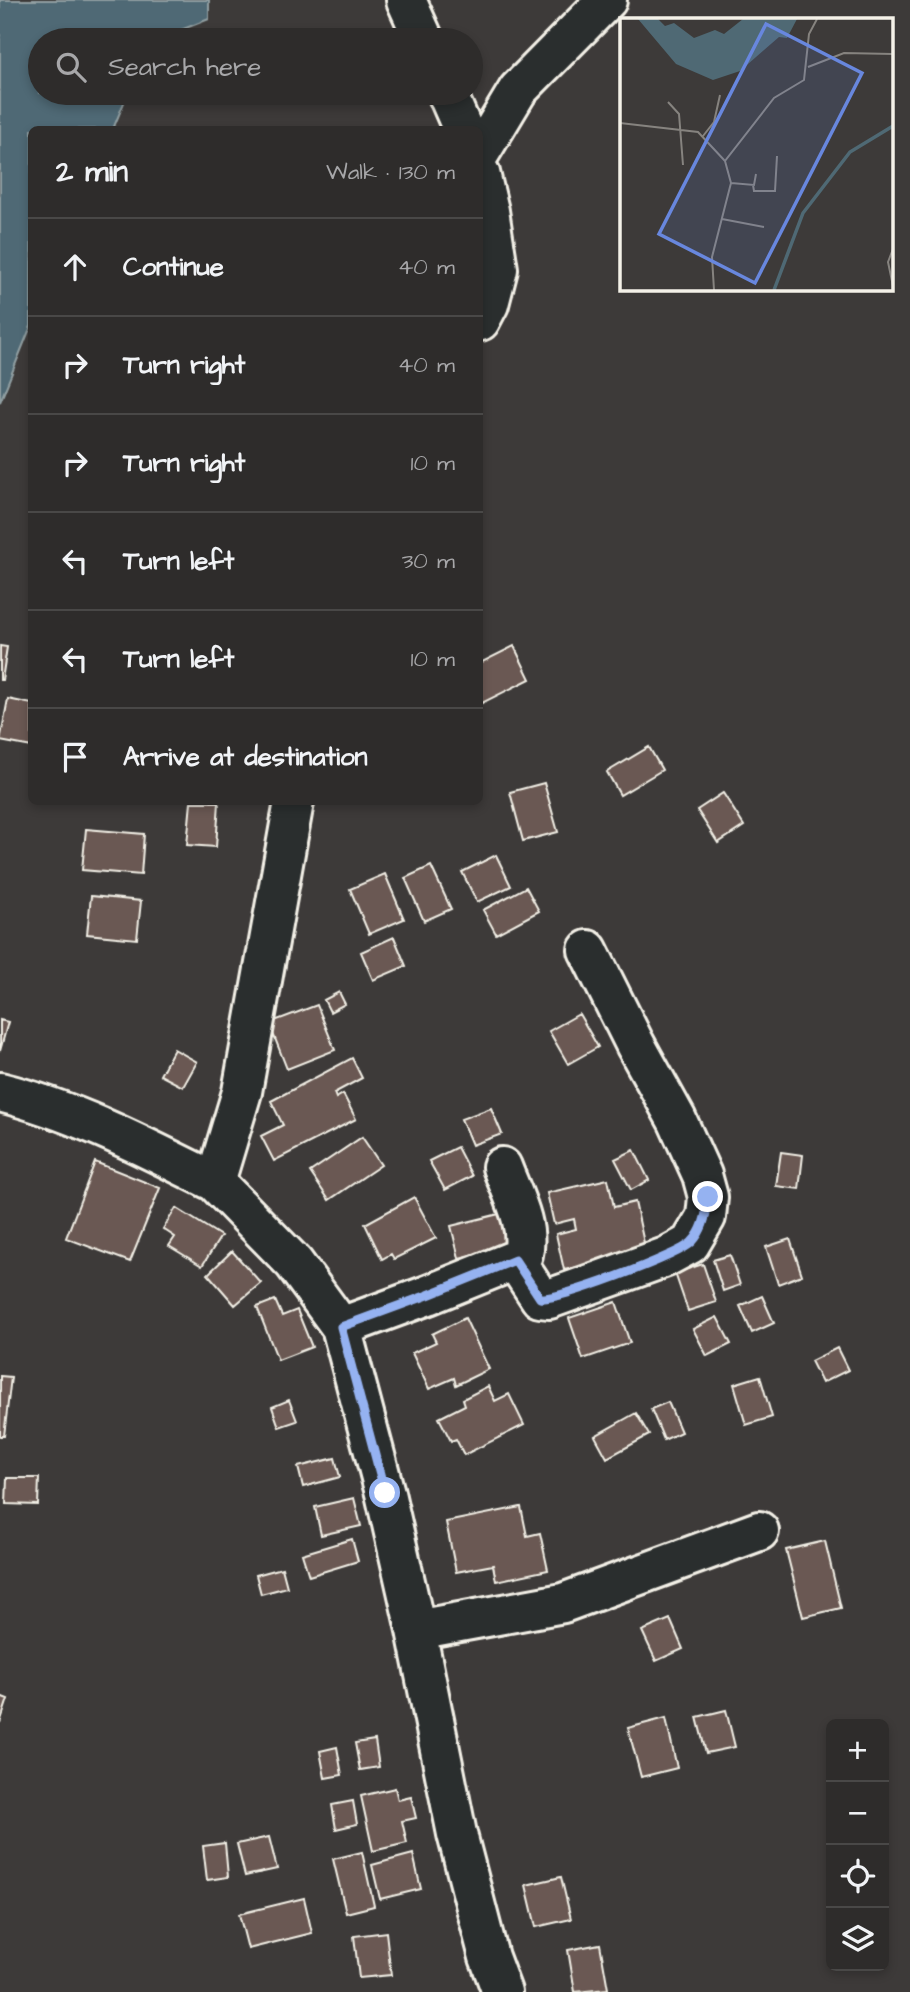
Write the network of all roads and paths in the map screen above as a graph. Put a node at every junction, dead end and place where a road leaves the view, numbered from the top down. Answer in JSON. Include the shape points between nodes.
{"nodes":[{"id":1,"x":406,"y":0,"type":"edge"},
{"id":2,"x":607,"y":0,"type":"edge"},
{"id":3,"x":419,"y":28,"type":"edge"},
{"id":4,"x":452,"y":105,"type":"edge"},
{"id":5,"x":461,"y":126,"type":"edge"},
{"id":6,"x":483,"y":148,"type":"edge"},
{"id":7,"x":483,"y":186,"type":"edge"},
{"id":8,"x":483,"y":315,"type":"edge"},
{"id":9,"x":293,"y":805,"type":"edge"},
{"id":10,"x":588,"y":950,"type":"dead end"},
{"id":11,"x":0,"y":1092,"type":"edge"},
{"id":12,"x":502,"y":1167,"type":"dead end"},
{"id":13,"x":215,"y":1182,"type":"junction"},
{"id":14,"x":515,"y":1260,"type":"junction"},
{"id":15,"x":341,"y":1327,"type":"junction"},
{"id":16,"x":759,"y":1531,"type":"dead end"},
{"id":17,"x":416,"y":1630,"type":"junction"},
{"id":18,"x":502,"y":1992,"type":"edge"}],
"edges":[{"from":1,"to":3,"type":"street"},
{"from":2,"to":6,"type":"street","via":[[518,90]]},
{"from":4,"to":5,"type":"street"},
{"from":7,"to":8,"type":"street","via":[[498,269]]},
{"from":9,"to":13,"type":"street","via":[[242,1092]]},
{"from":10,"to":14,"type":"street","via":[[702,1175],[708,1197],[706,1217],[690,1244],[666,1257],[549,1298],[540,1298]]},
{"from":11,"to":13,"type":"street","via":[[37,1101],[121,1135]]},
{"from":12,"to":14,"type":"street","via":[[524,1229],[523,1254]]},
{"from":13,"to":15,"type":"street","via":[[294,1263]]},
{"from":14,"to":15,"type":"street"},
{"from":15,"to":17,"type":"street"},
{"from":16,"to":17,"type":"street","via":[[563,1603]]},
{"from":17,"to":18,"type":"street","via":[[457,1834]]}]}
